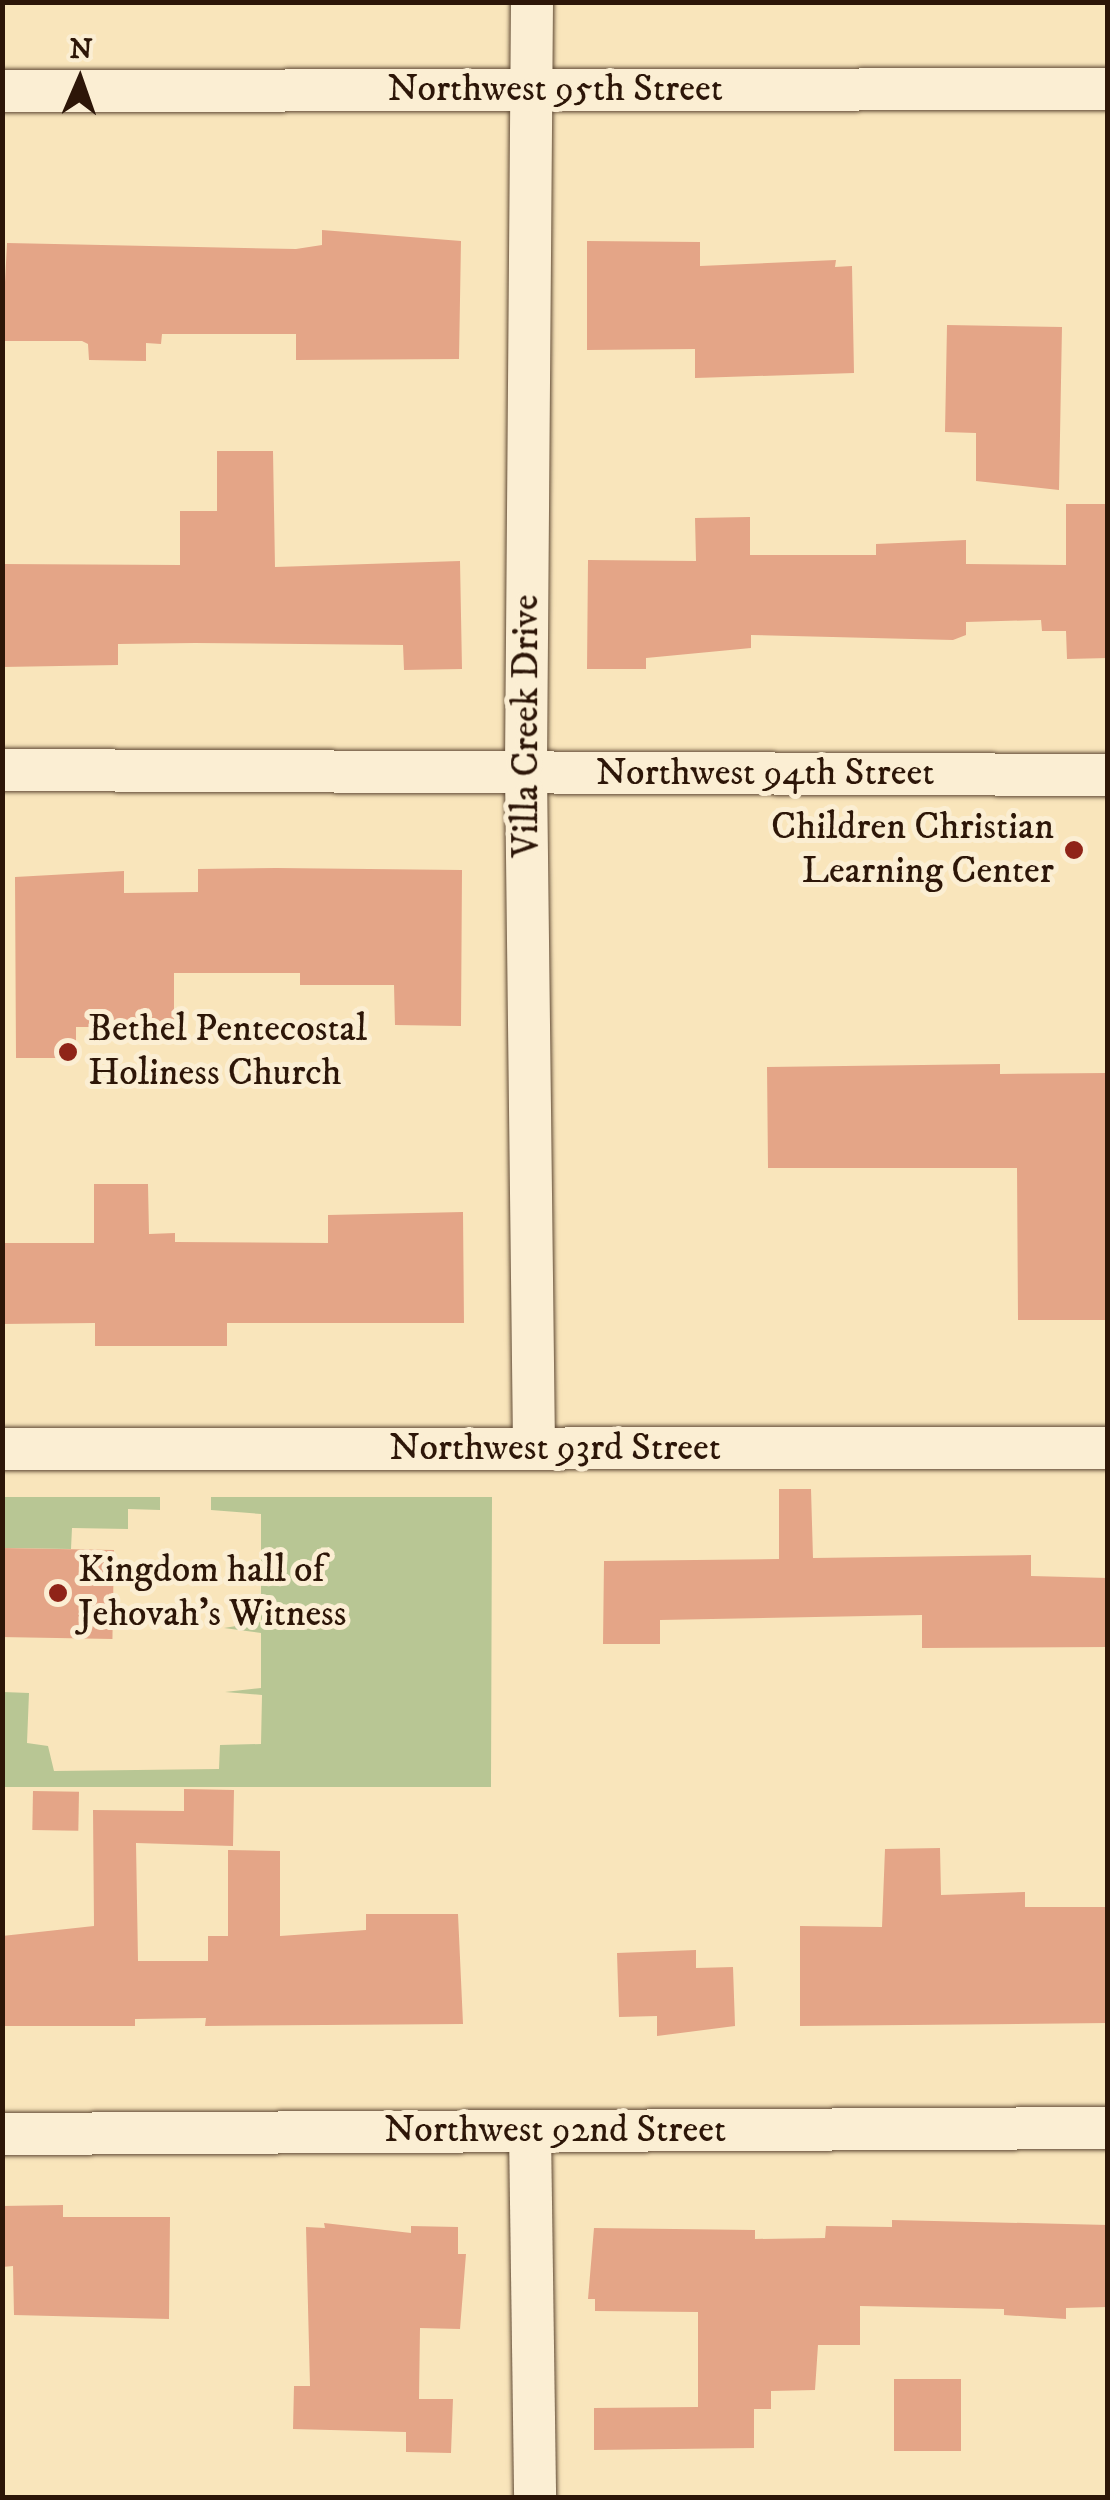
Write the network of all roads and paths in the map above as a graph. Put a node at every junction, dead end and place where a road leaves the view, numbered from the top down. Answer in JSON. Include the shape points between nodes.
{"nodes":[{"id":1,"x":532,"y":2,"type":"edge"},
{"id":2,"x":1108,"y":89,"type":"edge"},
{"id":3,"x":532,"y":90,"type":"junction"},
{"id":4,"x":2,"y":91,"type":"edge"},
{"id":5,"x":2,"y":770,"type":"edge"},
{"id":6,"x":526,"y":772,"type":"junction"},
{"id":7,"x":1108,"y":775,"type":"edge"},
{"id":8,"x":1108,"y":1448,"type":"edge"},
{"id":9,"x":2,"y":1449,"type":"edge"},
{"id":10,"x":534,"y":1449,"type":"junction"},
{"id":11,"x":1108,"y":2128,"type":"edge"},
{"id":12,"x":530,"y":2132,"type":"junction"},
{"id":13,"x":2,"y":2134,"type":"edge"},
{"id":14,"x":535,"y":2498,"type":"edge"}],
"edges":[{"from":1,"to":3,"type":"street","name":"Villa Creek Drive"},
{"from":2,"to":3,"type":"street","name":"Northwest 95th Street"},
{"from":3,"to":4,"type":"street","name":"Northwest 95th Street"},
{"from":3,"to":6,"type":"street","name":"Villa Creek Drive"},
{"from":5,"to":6,"type":"street","name":"Northwest 94th Street"},
{"from":6,"to":7,"type":"street","name":"Northwest 94th Street"},
{"from":6,"to":10,"type":"street","name":"Villa Creek Drive"},
{"from":8,"to":10,"type":"street","name":"Northwest 93rd Street"},
{"from":9,"to":10,"type":"street","name":"Northwest 93rd Street"},
{"from":11,"to":12,"type":"street","name":"Northwest 92nd Street"},
{"from":12,"to":13,"type":"street","name":"Northwest 92nd Street"},
{"from":12,"to":14,"type":"street"}]}
